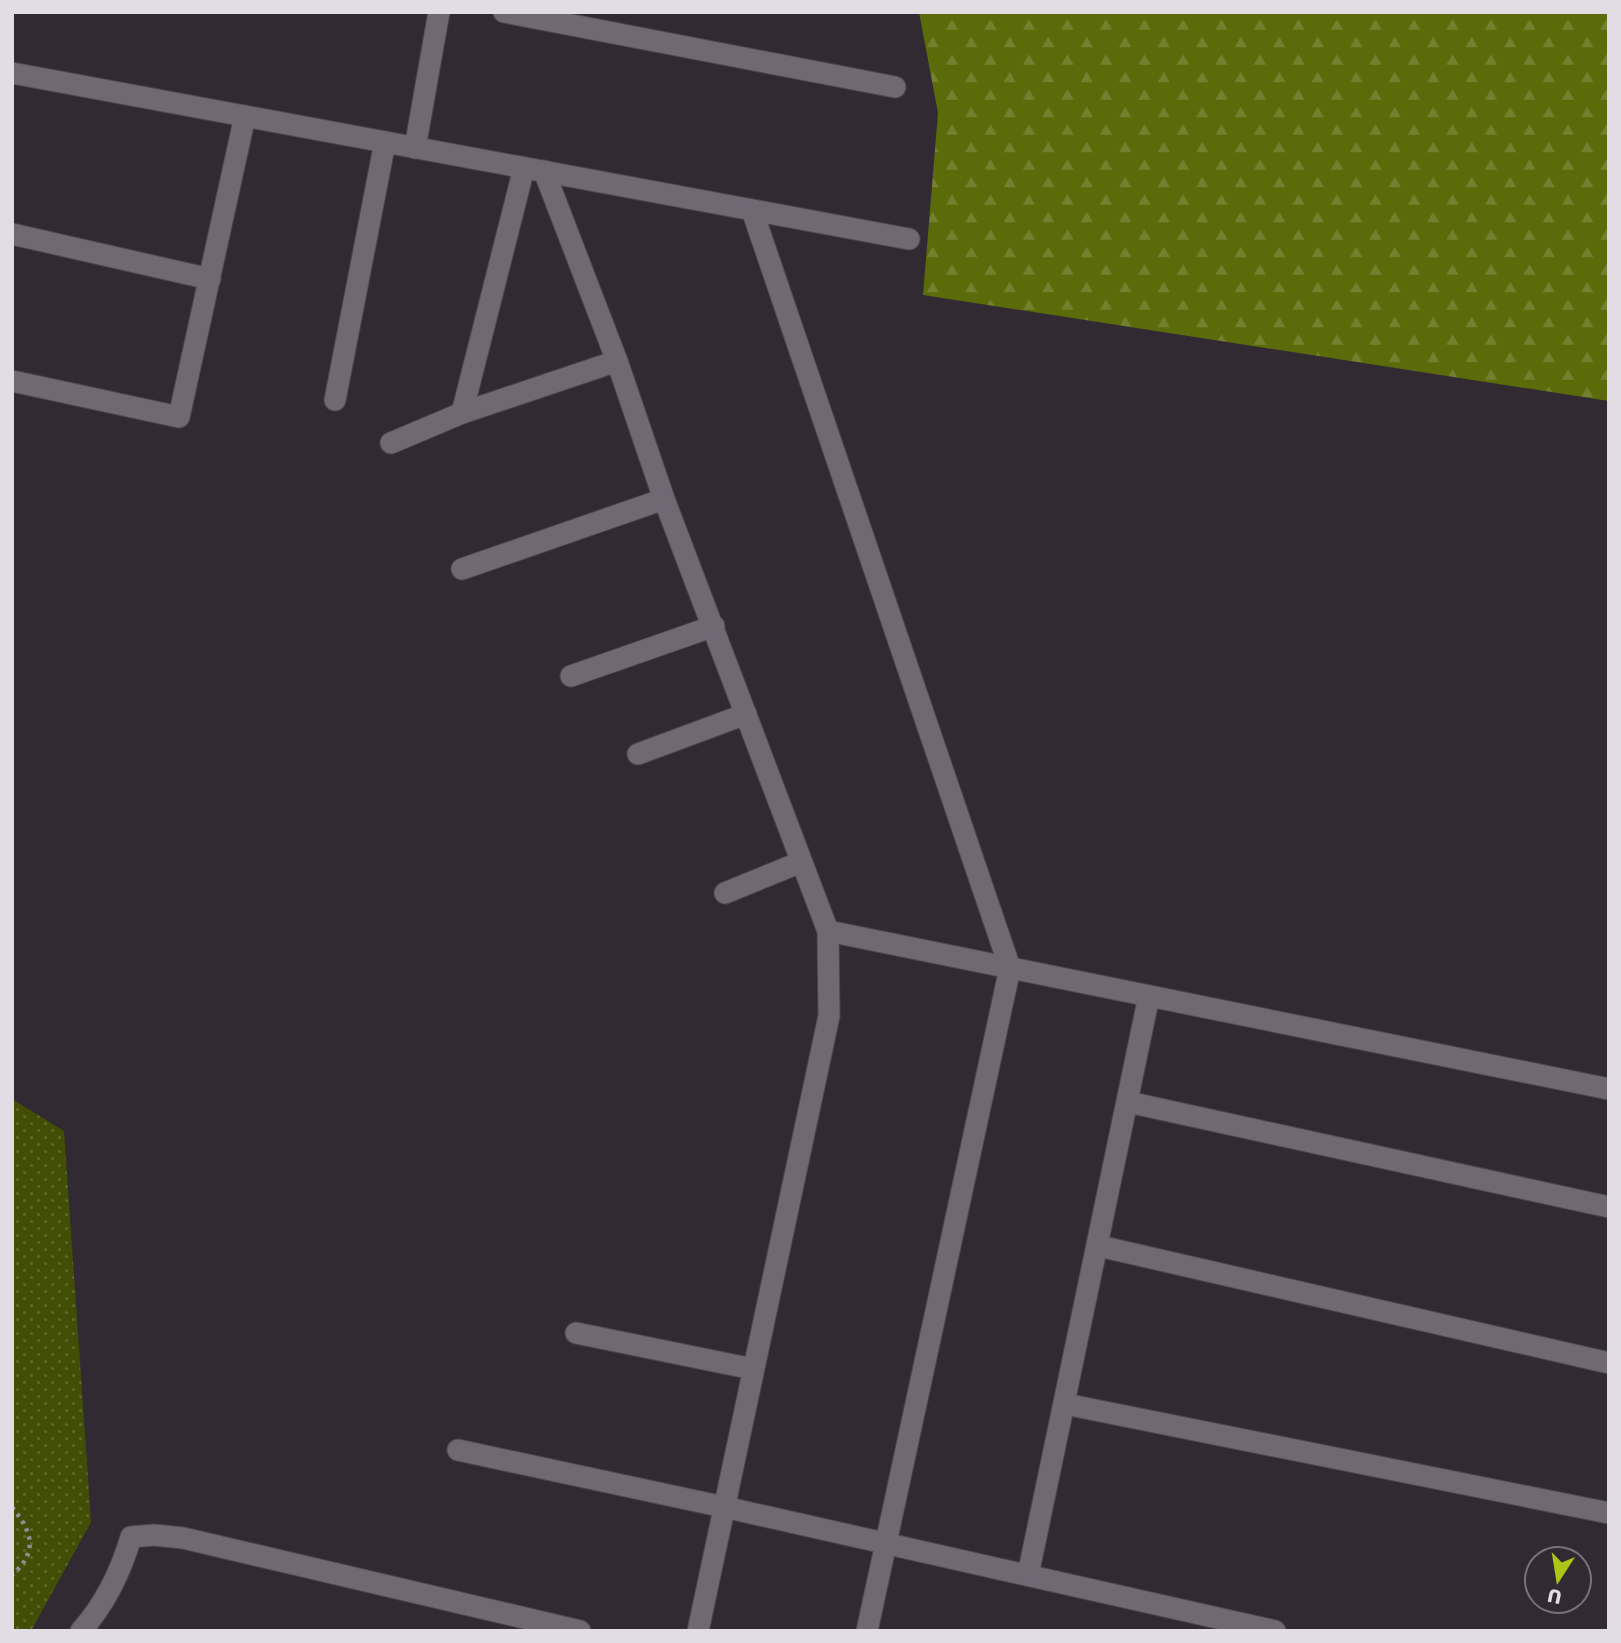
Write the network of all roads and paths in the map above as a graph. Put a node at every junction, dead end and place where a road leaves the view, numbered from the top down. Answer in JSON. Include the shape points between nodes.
{"nodes":[{"id":1,"x":439,"y":12,"type":"edge"},
{"id":2,"x":504,"y":12,"type":"edge"},
{"id":3,"x":12,"y":73,"type":"edge"},
{"id":4,"x":895,"y":88,"type":"dead end"},
{"id":5,"x":245,"y":116,"type":"junction"},
{"id":6,"x":385,"y":142,"type":"junction"},
{"id":7,"x":415,"y":148,"type":"junction"},
{"id":8,"x":534,"y":169,"type":"junction"},
{"id":9,"x":752,"y":210,"type":"junction"},
{"id":10,"x":12,"y":234,"type":"edge"},
{"id":11,"x":909,"y":239,"type":"dead end"},
{"id":12,"x":210,"y":279,"type":"junction"},
{"id":13,"x":617,"y":361,"type":"junction"},
{"id":14,"x":12,"y":381,"type":"edge"},
{"id":15,"x":335,"y":400,"type":"dead end"},
{"id":16,"x":462,"y":412,"type":"junction"},
{"id":17,"x":391,"y":443,"type":"dead end"},
{"id":18,"x":664,"y":499,"type":"junction"},
{"id":19,"x":462,"y":569,"type":"dead end"},
{"id":20,"x":714,"y":626,"type":"junction"},
{"id":21,"x":571,"y":676,"type":"dead end"},
{"id":22,"x":746,"y":714,"type":"junction"},
{"id":23,"x":638,"y":754,"type":"dead end"},
{"id":24,"x":801,"y":862,"type":"junction"},
{"id":25,"x":724,"y":893,"type":"dead end"},
{"id":26,"x":828,"y":931,"type":"junction"},
{"id":27,"x":1010,"y":968,"type":"junction"},
{"id":28,"x":1149,"y":996,"type":"junction"},
{"id":29,"x":1609,"y":1089,"type":"edge"},
{"id":30,"x":1129,"y":1102,"type":"junction"},
{"id":31,"x":1609,"y":1207,"type":"edge"},
{"id":32,"x":1099,"y":1245,"type":"junction"},
{"id":33,"x":576,"y":1333,"type":"dead end"},
{"id":34,"x":1609,"y":1363,"type":"edge"},
{"id":35,"x":753,"y":1369,"type":"junction"},
{"id":36,"x":1065,"y":1404,"type":"junction"},
{"id":37,"x":458,"y":1450,"type":"dead end"},
{"id":38,"x":12,"y":1507,"type":"edge"},
{"id":39,"x":724,"y":1507,"type":"junction"},
{"id":40,"x":1609,"y":1513,"type":"edge"},
{"id":41,"x":887,"y":1543,"type":"junction"},
{"id":42,"x":1028,"y":1575,"type":"junction"},
{"id":43,"x":12,"y":1576,"type":"edge"},
{"id":44,"x":81,"y":1631,"type":"edge"},
{"id":45,"x":580,"y":1631,"type":"edge"},
{"id":46,"x":698,"y":1631,"type":"edge"},
{"id":47,"x":867,"y":1631,"type":"edge"},
{"id":48,"x":1275,"y":1631,"type":"edge"}],
"edges":[{"from":1,"to":7,"type":"street"},
{"from":2,"to":4,"type":"street"},
{"from":3,"to":5,"type":"street"},
{"from":5,"to":6,"type":"street"},
{"from":5,"to":12,"type":"street"},
{"from":6,"to":7,"type":"street"},
{"from":6,"to":15,"type":"street"},
{"from":7,"to":8,"type":"street"},
{"from":8,"to":9,"type":"street"},
{"from":8,"to":13,"type":"street"},
{"from":8,"to":16,"type":"street"},
{"from":9,"to":11,"type":"street"},
{"from":9,"to":27,"type":"street"},
{"from":10,"to":12,"type":"street"},
{"from":12,"to":14,"type":"street","via":[[179,417]]},
{"from":13,"to":16,"type":"street"},
{"from":13,"to":18,"type":"street"},
{"from":16,"to":17,"type":"street"},
{"from":18,"to":19,"type":"street"},
{"from":18,"to":20,"type":"street"},
{"from":20,"to":21,"type":"street"},
{"from":20,"to":22,"type":"street"},
{"from":22,"to":23,"type":"street"},
{"from":22,"to":24,"type":"street"},
{"from":24,"to":25,"type":"street"},
{"from":24,"to":26,"type":"street"},
{"from":26,"to":27,"type":"street"},
{"from":26,"to":35,"type":"street","via":[[829,1016]]},
{"from":27,"to":28,"type":"street"},
{"from":27,"to":41,"type":"street"},
{"from":28,"to":29,"type":"street"},
{"from":28,"to":30,"type":"street"},
{"from":30,"to":31,"type":"street"},
{"from":30,"to":32,"type":"street"},
{"from":32,"to":34,"type":"street"},
{"from":32,"to":36,"type":"street"},
{"from":33,"to":35,"type":"street"},
{"from":35,"to":39,"type":"street"},
{"from":36,"to":40,"type":"street"},
{"from":36,"to":42,"type":"street"},
{"from":37,"to":39,"type":"street"},
{"from":38,"to":43,"type":"path","via":[[28,1527],[31,1544],[23,1566]]},
{"from":39,"to":41,"type":"street"},
{"from":39,"to":46,"type":"street"},
{"from":41,"to":42,"type":"street"},
{"from":41,"to":47,"type":"street"},
{"from":42,"to":48,"type":"street"},
{"from":44,"to":45,"type":"street","via":[[94,1617],[123,1563],[131,1537],[155,1535]]}]}
